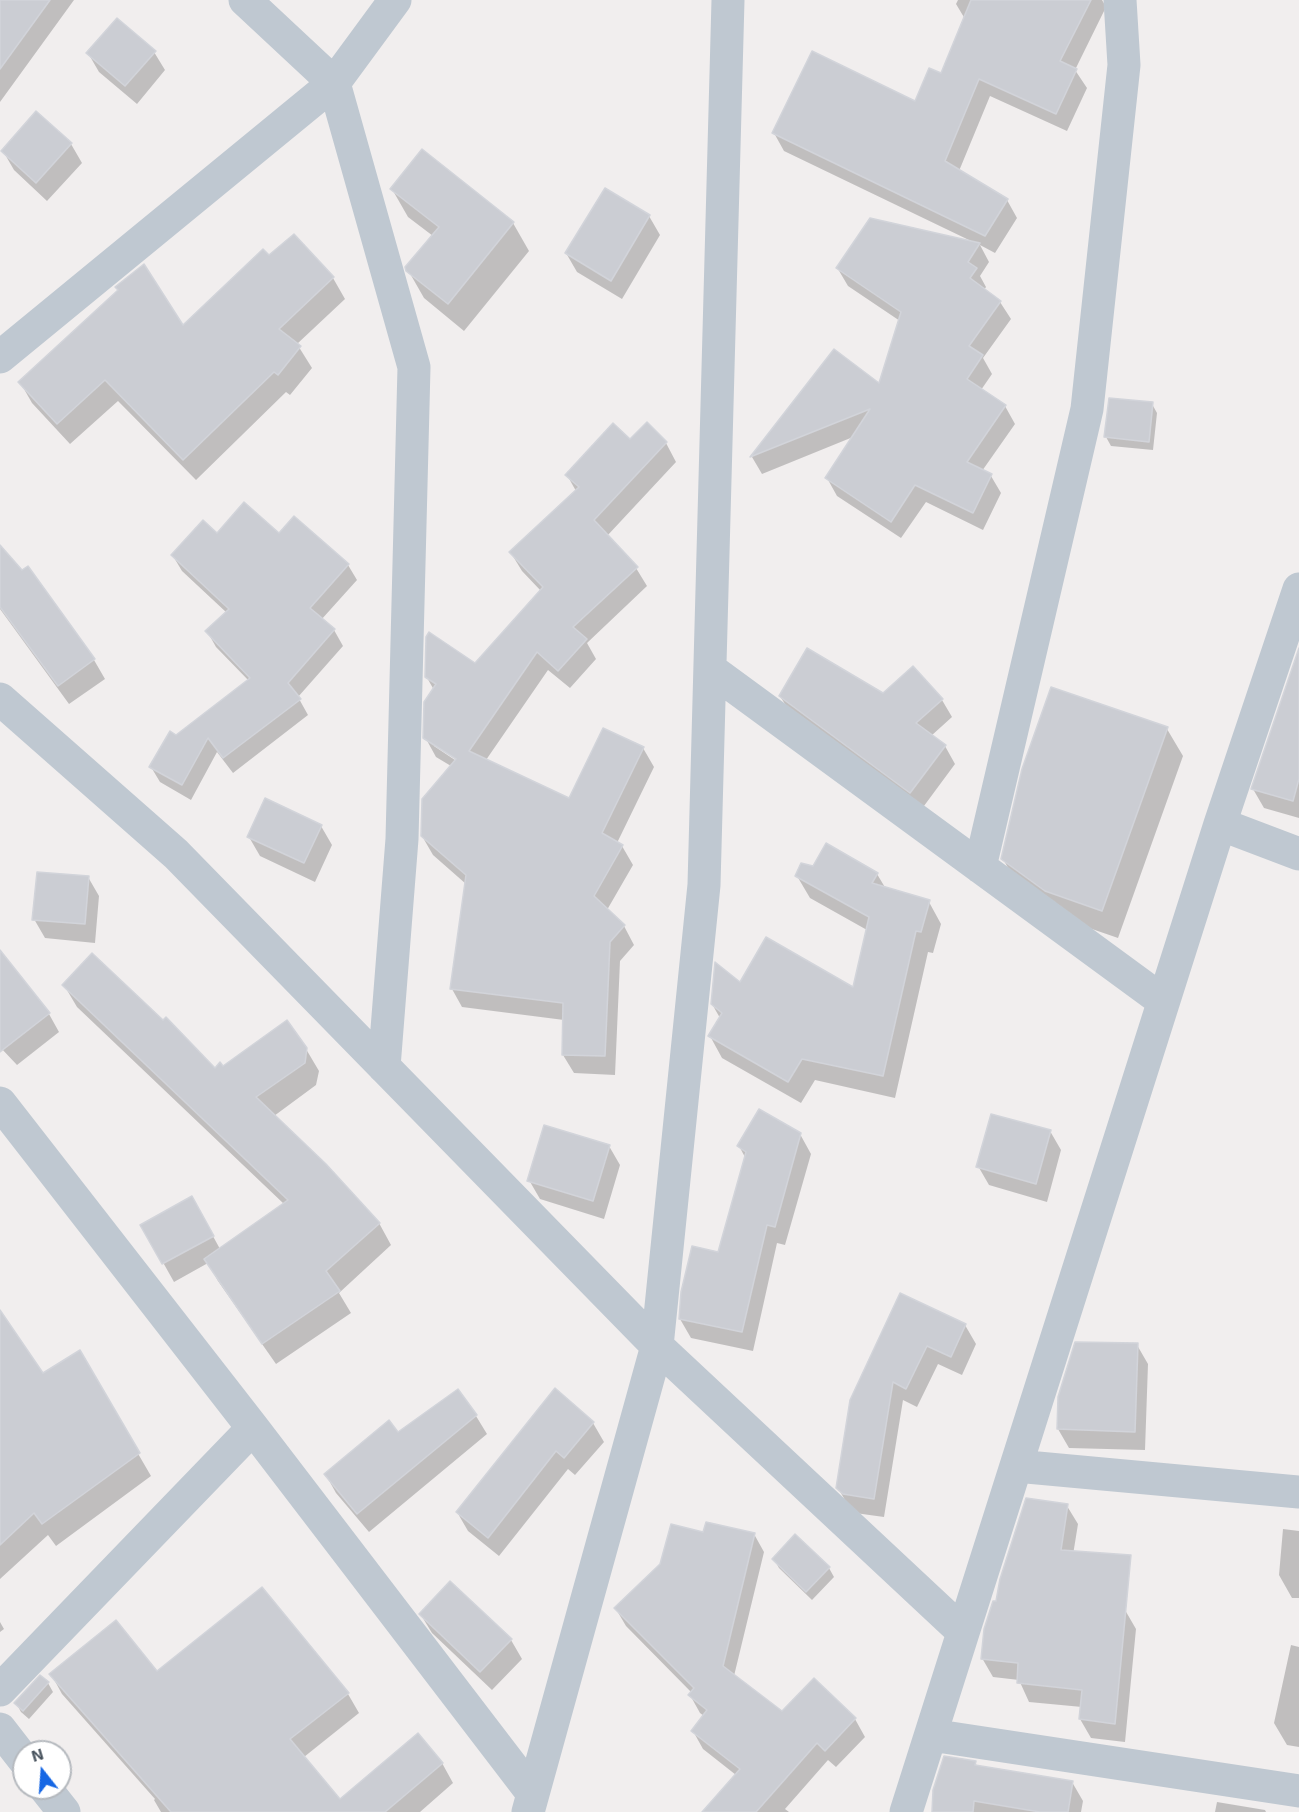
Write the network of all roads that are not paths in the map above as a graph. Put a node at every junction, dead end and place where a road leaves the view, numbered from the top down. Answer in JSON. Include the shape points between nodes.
{"nodes":[{"id":1,"x":245,"y":0,"type":"edge"},
{"id":2,"x":395,"y":0,"type":"edge"},
{"id":3,"x":728,"y":0,"type":"edge"},
{"id":4,"x":1120,"y":0,"type":"edge"},
{"id":5,"x":334,"y":83,"type":"junction"},
{"id":6,"x":0,"y":357,"type":"edge"},
{"id":7,"x":1299,"y":589,"type":"edge"},
{"id":8,"x":710,"y":669,"type":"junction"},
{"id":9,"x":0,"y":699,"type":"edge"},
{"id":10,"x":1220,"y":824,"type":"junction"},
{"id":11,"x":1299,"y":854,"type":"edge"},
{"id":12,"x":980,"y":867,"type":"junction"},
{"id":13,"x":1163,"y":1001,"type":"junction"},
{"id":14,"x":384,"y":1066,"type":"junction"},
{"id":15,"x":0,"y":1103,"type":"edge"},
{"id":16,"x":657,"y":1346,"type":"junction"},
{"id":17,"x":253,"y":1428,"type":"junction"},
{"id":18,"x":1016,"y":1466,"type":"junction"},
{"id":19,"x":1299,"y":1492,"type":"edge"},
{"id":20,"x":963,"y":1632,"type":"junction"},
{"id":21,"x":0,"y":1690,"type":"edge"},
{"id":22,"x":0,"y":1729,"type":"edge"},
{"id":23,"x":931,"y":1735,"type":"junction"},
{"id":24,"x":12,"y":1744,"type":"edge"},
{"id":25,"x":1299,"y":1791,"type":"edge"},
{"id":26,"x":54,"y":1800,"type":"edge"},
{"id":27,"x":531,"y":1803,"type":"edge"},
{"id":28,"x":64,"y":1812,"type":"edge"},
{"id":29,"x":906,"y":1812,"type":"edge"}],
"edges":[{"from":1,"to":5,"type":"street"},
{"from":2,"to":5,"type":"street"},
{"from":3,"to":8,"type":"street"},
{"from":4,"to":12,"type":"street","via":[[1124,66],[1087,409]]},
{"from":5,"to":6,"type":"street"},
{"from":5,"to":14,"type":"street","via":[[414,367],[402,839]]},
{"from":7,"to":10,"type":"street"},
{"from":8,"to":12,"type":"street"},
{"from":8,"to":16,"type":"street","via":[[704,885]]},
{"from":9,"to":14,"type":"street","via":[[176,854]]},
{"from":10,"to":11,"type":"street"},
{"from":10,"to":13,"type":"street"},
{"from":12,"to":13,"type":"street"},
{"from":13,"to":18,"type":"street"},
{"from":14,"to":16,"type":"street"},
{"from":15,"to":17,"type":"street"},
{"from":16,"to":20,"type":"street"},
{"from":16,"to":27,"type":"street"},
{"from":17,"to":21,"type":"street"},
{"from":17,"to":27,"type":"street"},
{"from":18,"to":19,"type":"street"},
{"from":18,"to":20,"type":"street"},
{"from":20,"to":23,"type":"street"},
{"from":22,"to":24,"type":"street"},
{"from":23,"to":25,"type":"street"},
{"from":23,"to":29,"type":"street"},
{"from":26,"to":28,"type":"street"}]}
